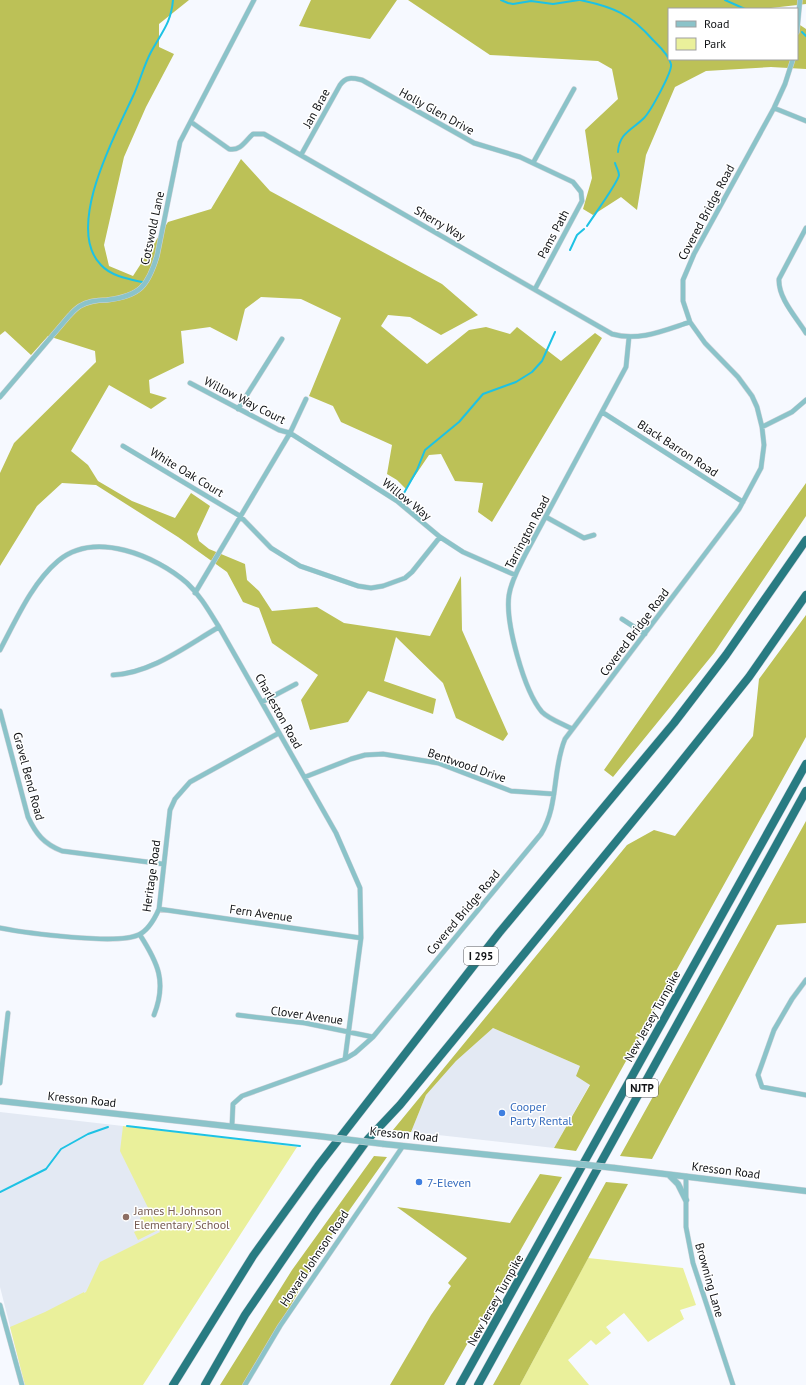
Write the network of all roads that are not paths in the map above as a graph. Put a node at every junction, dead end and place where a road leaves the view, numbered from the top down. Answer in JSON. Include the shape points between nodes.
{"nodes":[{"id":1,"x":254,"y":0,"type":"edge"},
{"id":2,"x":800,"y":0,"type":"edge"},
{"id":3,"x":798,"y":23,"type":"edge"},
{"id":4,"x":793,"y":60,"type":"edge"},
{"id":5,"x":354,"y":78,"type":"joint"},
{"id":6,"x":574,"y":89,"type":"dead end"},
{"id":7,"x":774,"y":108,"type":"junction"},
{"id":8,"x":806,"y":121,"type":"edge"},
{"id":9,"x":191,"y":122,"type":"junction"},
{"id":10,"x":301,"y":155,"type":"junction"},
{"id":11,"x":534,"y":163,"type":"junction"},
{"id":12,"x":578,"y":187,"type":"joint"},
{"id":13,"x":806,"y":228,"type":"edge"},
{"id":14,"x":535,"y":290,"type":"junction"},
{"id":15,"x":690,"y":322,"type":"junction"},
{"id":16,"x":806,"y":333,"type":"edge"},
{"id":17,"x":629,"y":337,"type":"junction"},
{"id":18,"x":282,"y":339,"type":"dead end"},
{"id":19,"x":190,"y":383,"type":"dead end"},
{"id":20,"x":0,"y":397,"type":"edge"},
{"id":21,"x":306,"y":399,"type":"dead end"},
{"id":22,"x":806,"y":400,"type":"edge"},
{"id":23,"x":238,"y":409,"type":"junction"},
{"id":24,"x":602,"y":412,"type":"junction"},
{"id":25,"x":762,"y":427,"type":"junction"},
{"id":26,"x":290,"y":433,"type":"junction"},
{"id":27,"x":123,"y":446,"type":"dead end"},
{"id":28,"x":743,"y":502,"type":"junction"},
{"id":29,"x":240,"y":516,"type":"junction"},
{"id":30,"x":546,"y":517,"type":"junction"},
{"id":31,"x":594,"y":535,"type":"dead end"},
{"id":32,"x":440,"y":537,"type":"junction"},
{"id":33,"x":806,"y":540,"type":"edge"},
{"id":34,"x":515,"y":575,"type":"junction"},
{"id":35,"x":196,"y":593,"type":"junction"},
{"id":36,"x":806,"y":596,"type":"edge"},
{"id":37,"x":622,"y":619,"type":"dead end"},
{"id":38,"x":219,"y":627,"type":"junction"},
{"id":39,"x":645,"y":634,"type":"junction"},
{"id":40,"x":0,"y":650,"type":"edge"},
{"id":41,"x":113,"y":674,"type":"dead end"},
{"id":42,"x":296,"y":684,"type":"dead end"},
{"id":43,"x":262,"y":702,"type":"junction"},
{"id":44,"x":0,"y":711,"type":"edge"},
{"id":45,"x":572,"y":729,"type":"junction"},
{"id":46,"x":279,"y":733,"type":"junction"},
{"id":47,"x":806,"y":764,"type":"edge"},
{"id":48,"x":305,"y":777,"type":"junction"},
{"id":49,"x":806,"y":791,"type":"edge"},
{"id":50,"x":554,"y":794,"type":"junction"},
{"id":51,"x":163,"y":864,"type":"junction"},
{"id":52,"x":158,"y":909,"type":"junction"},
{"id":53,"x":0,"y":928,"type":"edge"},
{"id":54,"x":140,"y":935,"type":"junction"},
{"id":55,"x":361,"y":938,"type":"junction"},
{"id":56,"x":806,"y":980,"type":"edge"},
{"id":57,"x":8,"y":1013,"type":"dead end"},
{"id":58,"x":154,"y":1015,"type":"dead end"},
{"id":59,"x":238,"y":1016,"type":"dead end"},
{"id":60,"x":350,"y":1031,"type":"junction"},
{"id":61,"x":373,"y":1037,"type":"junction"},
{"id":62,"x":346,"y":1059,"type":"junction"},
{"id":63,"x":0,"y":1083,"type":"edge"},
{"id":64,"x":806,"y":1095,"type":"edge"},
{"id":65,"x":0,"y":1101,"type":"edge"},
{"id":66,"x":232,"y":1125,"type":"junction"},
{"id":67,"x":403,"y":1146,"type":"junction"},
{"id":68,"x":668,"y":1174,"type":"junction"},
{"id":69,"x":686,"y":1176,"type":"junction"},
{"id":70,"x":806,"y":1191,"type":"edge"},
{"id":71,"x":686,"y":1200,"type":"junction"},
{"id":72,"x":0,"y":1305,"type":"edge"},
{"id":73,"x":22,"y":1385,"type":"edge"},
{"id":74,"x":174,"y":1385,"type":"edge"},
{"id":75,"x":205,"y":1385,"type":"edge"},
{"id":76,"x":245,"y":1385,"type":"edge"},
{"id":77,"x":460,"y":1385,"type":"edge"},
{"id":78,"x":478,"y":1385,"type":"edge"},
{"id":79,"x":733,"y":1385,"type":"edge"}],
"edges":[{"from":1,"to":9,"type":"street","name":"Cotswold Lane"},
{"from":2,"to":3,"type":"street"},
{"from":4,"to":7,"type":"street","name":"Covered Bridge Road"},
{"from":5,"to":10,"type":"street","name":"Jan Brae","via":[[347,78],[340,85]]},
{"from":5,"to":11,"type":"street","name":"Holly Glen Drive","via":[[362,80],[474,144]]},
{"from":6,"to":11,"type":"street"},
{"from":7,"to":8,"type":"street"},
{"from":7,"to":15,"type":"street","name":"Covered Bridge Road","via":[[686,271],[683,301]]},
{"from":9,"to":10,"type":"street","name":"Sherry Way","via":[[229,149],[240,148],[253,134],[264,134]]},
{"from":9,"to":20,"type":"street","name":"Cotswold Lane","via":[[180,142],[157,256],[152,274],[144,286],[135,293],[121,298],[93,301],[80,306]]},
{"from":10,"to":14,"type":"street","name":"Sherry Way"},
{"from":11,"to":12,"type":"street","name":"Holly Glen Drive"},
{"from":12,"to":14,"type":"street","name":"Pams Path","via":[[582,201]]},
{"from":13,"to":16,"type":"street","via":[[778,284]]},
{"from":14,"to":17,"type":"street","name":"Sherry Way","via":[[612,334]]},
{"from":15,"to":17,"type":"street","name":"Sherry Way","via":[[647,336]]},
{"from":15,"to":25,"type":"street","name":"Covered Bridge Road","via":[[752,396]]},
{"from":17,"to":24,"type":"street","name":"Tarrington Road","via":[[626,367]]},
{"from":18,"to":23,"type":"street"},
{"from":19,"to":23,"type":"street","name":"Willow Way Court"},
{"from":21,"to":26,"type":"street"},
{"from":22,"to":25,"type":"street","via":[[792,412]]},
{"from":23,"to":26,"type":"street","name":"Willow Way Court"},
{"from":24,"to":28,"type":"street","name":"Black Barron Road"},
{"from":24,"to":30,"type":"street","name":"Tarrington Road"},
{"from":25,"to":28,"type":"street","name":"Covered Bridge Road","via":[[764,445],[761,468]]},
{"from":26,"to":29,"type":"street"},
{"from":26,"to":32,"type":"street","name":"Willow Way","via":[[397,501]]},
{"from":27,"to":29,"type":"street","name":"White Oak Court"},
{"from":28,"to":39,"type":"street","name":"Covered Bridge Road"},
{"from":29,"to":32,"type":"street","name":"White Oak Court","via":[[271,548],[300,566],[371,588],[405,578]]},
{"from":29,"to":35,"type":"street"},
{"from":30,"to":31,"type":"street","via":[[584,538]]},
{"from":30,"to":34,"type":"street","name":"Tarrington Road"},
{"from":32,"to":34,"type":"street","name":"Willow Way","via":[[463,552]]},
{"from":33,"to":74,"type":"highway","number":"I 295","via":[[726,655],[674,723],[499,933],[318,1166],[253,1256]]},
{"from":34,"to":45,"type":"street","name":"Tarrington Road","via":[[508,604],[522,673],[534,701],[544,713]]},
{"from":35,"to":38,"type":"street","name":"Charleston Road"},
{"from":35,"to":40,"type":"street","name":"Charleston Road","via":[[171,570],[133,552],[113,548],[92,548],[75,552],[59,560],[44,576]]},
{"from":36,"to":75,"type":"highway","number":"I 295","via":[[749,677],[665,782],[400,1105],[368,1139],[245,1316]]},
{"from":37,"to":39,"type":"street"},
{"from":38,"to":41,"type":"street","via":[[159,662],[128,674]]},
{"from":38,"to":43,"type":"street","name":"Charleston Road"},
{"from":39,"to":45,"type":"street","name":"Covered Bridge Road"},
{"from":42,"to":43,"type":"street"},
{"from":43,"to":46,"type":"street","name":"Charleston Road"},
{"from":44,"to":51,"type":"street","name":"Gravel Bend Road","via":[[28,817],[43,841],[62,851]]},
{"from":45,"to":50,"type":"street","name":"Covered Bridge Road","via":[[561,749]]},
{"from":46,"to":48,"type":"street","name":"Charleston Road"},
{"from":46,"to":51,"type":"street","name":"Heritage Road","via":[[190,782],[182,790],[170,810]]},
{"from":47,"to":77,"type":"highway","name":"New Jersey Turnpike","number":"NJTP"},
{"from":48,"to":50,"type":"street","name":"Bentwood Drive","via":[[351,759],[383,754],[438,763],[511,791]]},
{"from":48,"to":55,"type":"street","name":"Charleston Road","via":[[357,878],[360,888]]},
{"from":49,"to":78,"type":"highway","number":"NJTP"},
{"from":50,"to":61,"type":"street","name":"Covered Bridge Road","via":[[550,817],[541,834]]},
{"from":51,"to":52,"type":"street","name":"Heritage Road"},
{"from":52,"to":54,"type":"street","name":"Heritage Road","via":[[155,918]]},
{"from":52,"to":55,"type":"street","name":"Fern Avenue"},
{"from":53,"to":54,"type":"street","via":[[106,939]]},
{"from":54,"to":58,"type":"street","via":[[158,966],[159,1001]]},
{"from":55,"to":60,"type":"street","name":"Charleston Road"},
{"from":56,"to":64,"type":"street","via":[[779,1019],[758,1075],[762,1087]]},
{"from":57,"to":63,"type":"street"},
{"from":59,"to":60,"type":"street","name":"Clover Avenue"},
{"from":60,"to":61,"type":"street","name":"Clover Avenue"},
{"from":60,"to":62,"type":"street","name":"Charleston Road"},
{"from":61,"to":62,"type":"street","name":"Covered Bridge Road"},
{"from":62,"to":66,"type":"street","name":"Covered Bridge Road","via":[[242,1096],[233,1104]]},
{"from":65,"to":66,"type":"street","name":"Kresson Road"},
{"from":66,"to":67,"type":"street","name":"Kresson Road","bridge":true},
{"from":67,"to":68,"type":"street","name":"Kresson Road","bridge":true},
{"from":67,"to":76,"type":"street","name":"Howard Johnson Road","via":[[280,1326]]},
{"from":68,"to":69,"type":"street","name":"Kresson Road"},
{"from":68,"to":71,"type":"street","via":[[678,1184]]},
{"from":69,"to":70,"type":"street","name":"Kresson Road"},
{"from":69,"to":71,"type":"street","name":"Browning Lane"},
{"from":71,"to":79,"type":"street","name":"Browning Lane","via":[[686,1226],[693,1264]]},
{"from":72,"to":73,"type":"street"}]}
